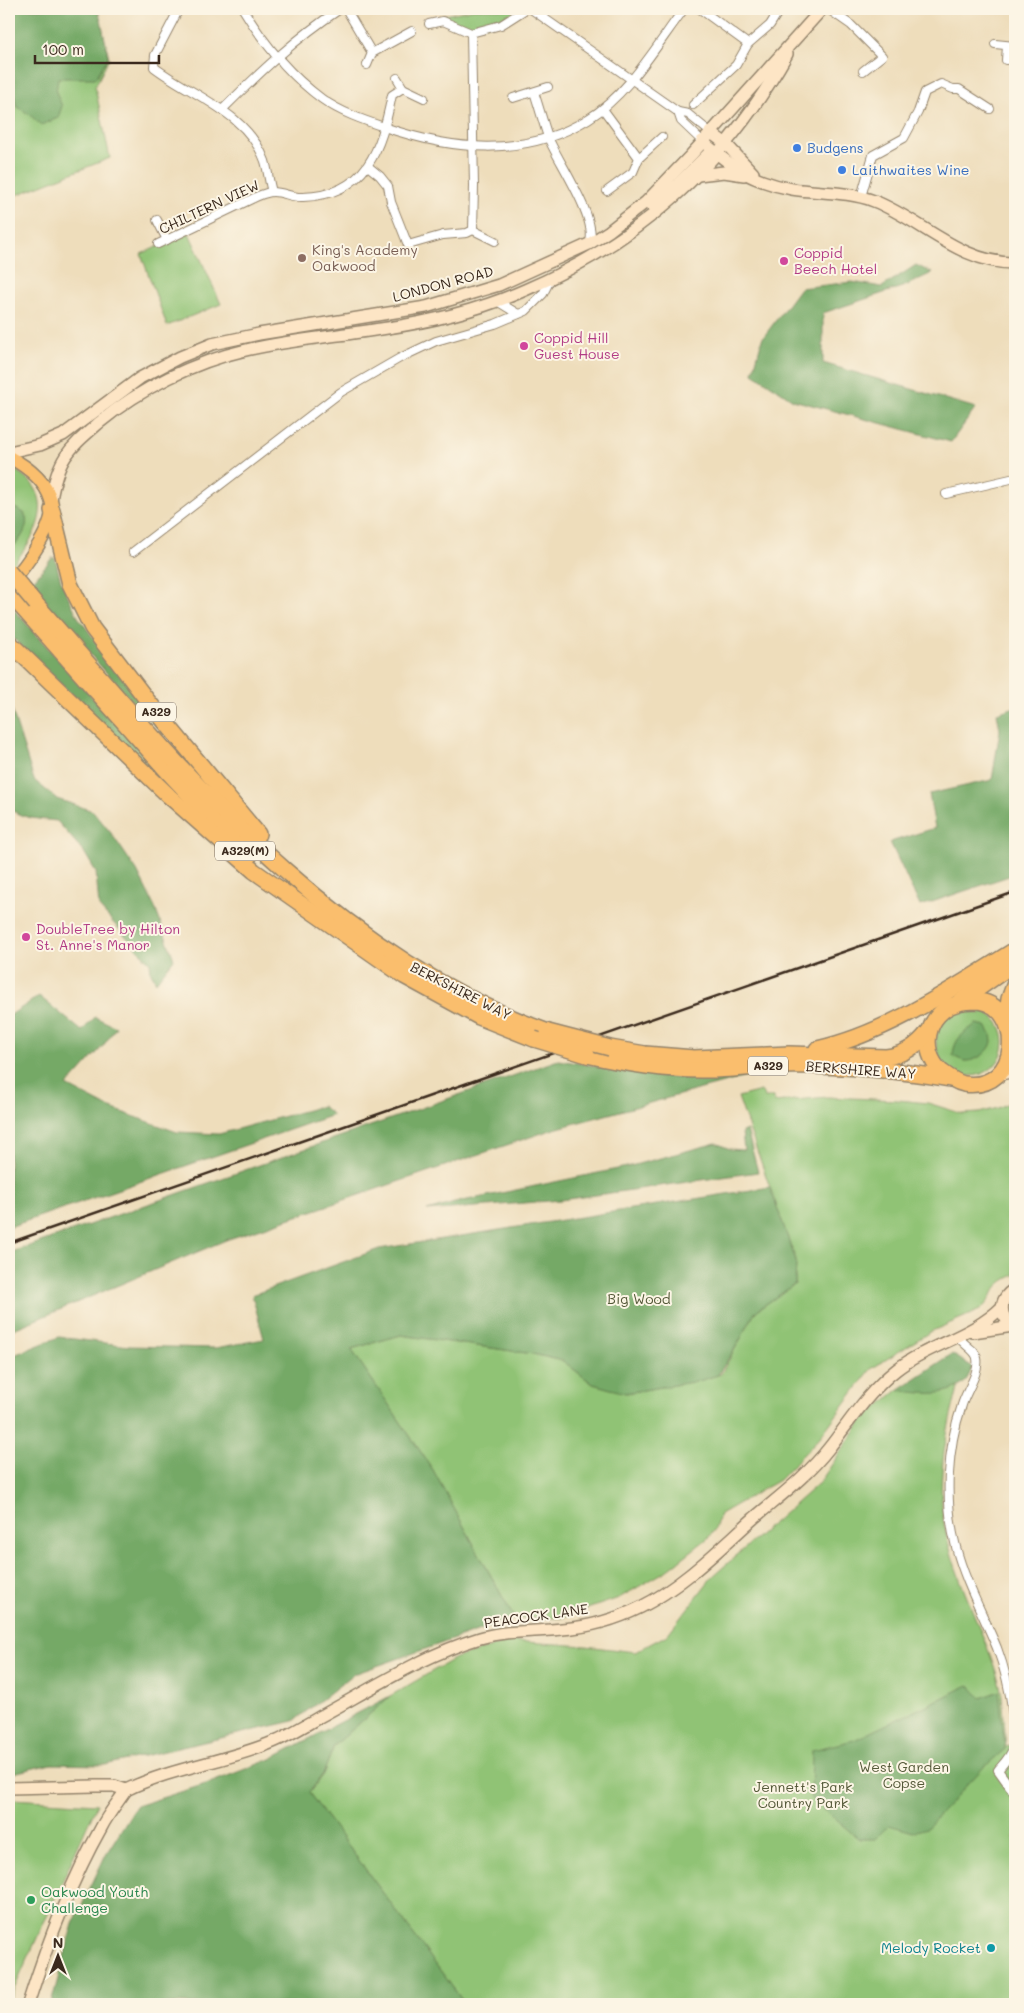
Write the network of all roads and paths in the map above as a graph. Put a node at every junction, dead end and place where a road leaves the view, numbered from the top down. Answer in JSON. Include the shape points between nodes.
{"nodes":[{"id":1,"x":179,"y":9,"type":"edge"},
{"id":2,"x":243,"y":9,"type":"edge"},
{"id":3,"x":340,"y":9,"type":"edge"},
{"id":4,"x":346,"y":9,"type":"edge"},
{"id":5,"x":526,"y":9,"type":"edge"},
{"id":6,"x":531,"y":9,"type":"edge"},
{"id":7,"x":684,"y":9,"type":"edge"},
{"id":8,"x":780,"y":9,"type":"edge"},
{"id":9,"x":822,"y":9,"type":"edge"},
{"id":10,"x":828,"y":9,"type":"edge"},
{"id":11,"x":705,"y":10,"type":"edge"},
{"id":12,"x":430,"y":24,"type":"dead end"},
{"id":13,"x":412,"y":31,"type":"dead end"},
{"id":14,"x":471,"y":33,"type":"junction"},
{"id":15,"x":794,"y":42,"type":"junction"},
{"id":16,"x":748,"y":44,"type":"junction"},
{"id":17,"x":994,"y":44,"type":"dead end"},
{"id":18,"x":1011,"y":46,"type":"edge"},
{"id":19,"x":372,"y":53,"type":"junction"},
{"id":20,"x":275,"y":57,"type":"junction"},
{"id":21,"x":1006,"y":60,"type":"dead end"},
{"id":22,"x":366,"y":65,"type":"dead end"},
{"id":23,"x":863,"y":71,"type":"dead end"},
{"id":24,"x":397,"y":78,"type":"dead end"},
{"id":25,"x":631,"y":80,"type":"junction"},
{"id":26,"x":548,"y":87,"type":"dead end"},
{"id":27,"x":403,"y":88,"type":"junction"},
{"id":28,"x":534,"y":92,"type":"junction"},
{"id":29,"x":424,"y":98,"type":"dead end"},
{"id":30,"x":513,"y":98,"type":"dead end"},
{"id":31,"x":694,"y":105,"type":"dead end"},
{"id":32,"x":223,"y":109,"type":"junction"},
{"id":33,"x":603,"y":109,"type":"junction"},
{"id":34,"x":990,"y":109,"type":"dead end"},
{"id":35,"x":678,"y":112,"type":"junction"},
{"id":36,"x":384,"y":127,"type":"junction"},
{"id":37,"x":548,"y":137,"type":"junction"},
{"id":38,"x":662,"y":137,"type":"dead end"},
{"id":39,"x":706,"y":137,"type":"junction"},
{"id":40,"x":723,"y":142,"type":"junction"},
{"id":41,"x":472,"y":148,"type":"junction"},
{"id":42,"x":715,"y":151,"type":"junction"},
{"id":43,"x":639,"y":158,"type":"junction"},
{"id":44,"x":368,"y":167,"type":"junction"},
{"id":45,"x":698,"y":175,"type":"junction"},
{"id":46,"x":758,"y":178,"type":"junction"},
{"id":47,"x":607,"y":191,"type":"dead end"},
{"id":48,"x":272,"y":192,"type":"junction"},
{"id":49,"x":861,"y":197,"type":"junction"},
{"id":50,"x":156,"y":220,"type":"dead end"},
{"id":51,"x":624,"y":220,"type":"junction"},
{"id":52,"x":473,"y":230,"type":"junction"},
{"id":53,"x":167,"y":240,"type":"junction"},
{"id":54,"x":495,"y":241,"type":"dead end"},
{"id":55,"x":158,"y":244,"type":"dead end"},
{"id":56,"x":589,"y":244,"type":"junction"},
{"id":57,"x":1015,"y":263,"type":"edge"},
{"id":58,"x":551,"y":278,"type":"junction"},
{"id":59,"x":502,"y":304,"type":"junction"},
{"id":60,"x":518,"y":314,"type":"junction"},
{"id":61,"x":508,"y":318,"type":"junction"},
{"id":62,"x":9,"y":452,"type":"edge"},
{"id":63,"x":9,"y":457,"type":"edge"},
{"id":64,"x":1015,"y":478,"type":"edge"},
{"id":65,"x":946,"y":494,"type":"dead end"},
{"id":66,"x":52,"y":505,"type":"junction"},
{"id":67,"x":133,"y":552,"type":"dead end"},
{"id":68,"x":9,"y":572,"type":"edge"},
{"id":69,"x":9,"y":584,"type":"edge"},
{"id":70,"x":9,"y":592,"type":"edge"},
{"id":71,"x":31,"y":608,"type":"junction"},
{"id":72,"x":9,"y":642,"type":"edge"},
{"id":73,"x":305,"y":888,"type":"junction"},
{"id":74,"x":327,"y":922,"type":"junction"},
{"id":75,"x":1015,"y":950,"type":"edge"},
{"id":76,"x":1015,"y":964,"type":"edge"},
{"id":77,"x":1015,"y":983,"type":"edge"},
{"id":78,"x":956,"y":1004,"type":"junction"},
{"id":79,"x":1011,"y":1024,"type":"edge"},
{"id":80,"x":928,"y":1032,"type":"junction"},
{"id":81,"x":789,"y":1054,"type":"junction"},
{"id":82,"x":1008,"y":1073,"type":"edge"},
{"id":83,"x":951,"y":1079,"type":"junction"},
{"id":84,"x":1015,"y":1289,"type":"edge"},
{"id":85,"x":1002,"y":1307,"type":"junction"},
{"id":86,"x":1014,"y":1326,"type":"edge"},
{"id":87,"x":961,"y":1335,"type":"junction"},
{"id":88,"x":9,"y":1788,"type":"edge"},
{"id":89,"x":126,"y":1790,"type":"junction"},
{"id":90,"x":1015,"y":1794,"type":"edge"},
{"id":91,"x":28,"y":2004,"type":"edge"}],
"edges":[{"from":1,"to":32,"type":"street","via":[[155,54],[154,67]]},
{"from":2,"to":20,"type":"street"},
{"from":3,"to":20,"type":"street"},
{"from":4,"to":19,"type":"street"},
{"from":5,"to":14,"type":"street","via":[[501,25]]},
{"from":6,"to":25,"type":"street"},
{"from":7,"to":25,"type":"street"},
{"from":8,"to":16,"type":"street","via":[[770,25]]},
{"from":9,"to":15,"type":"main road","name":"LONDON ROAD"},
{"from":10,"to":23,"type":"street","via":[[882,56]]},
{"from":11,"to":16,"type":"street"},
{"from":12,"to":14,"type":"street","via":[[443,21]]},
{"from":13,"to":19,"type":"street"},
{"from":14,"to":41,"type":"street"},
{"from":15,"to":39,"type":"main road","name":"LONDON ROAD"},
{"from":15,"to":40,"type":"main road","name":"LONDON ROAD","via":[[777,71]]},
{"from":16,"to":31,"type":"street","via":[[736,65]]},
{"from":17,"to":18,"type":"street"},
{"from":18,"to":21,"type":"street"},
{"from":19,"to":22,"type":"street"},
{"from":20,"to":32,"type":"street"},
{"from":20,"to":36,"type":"street","via":[[324,100]]},
{"from":24,"to":27,"type":"street"},
{"from":25,"to":33,"type":"street","via":[[623,92]]},
{"from":25,"to":35,"type":"street"},
{"from":26,"to":28,"type":"street"},
{"from":27,"to":29,"type":"street"},
{"from":27,"to":36,"type":"street","name":"CHILTERN VIEW","via":[[392,95]]},
{"from":28,"to":30,"type":"street"},
{"from":28,"to":37,"type":"street"},
{"from":32,"to":48,"type":"street","via":[[259,148]]},
{"from":33,"to":37,"type":"street","via":[[572,128]]},
{"from":33,"to":43,"type":"street"},
{"from":34,"to":49,"type":"street","via":[[960,89],[941,84],[925,92],[904,138],[873,155]]},
{"from":35,"to":39,"type":"street","via":[[681,121]]},
{"from":35,"to":39,"type":"street","via":[[688,114]]},
{"from":36,"to":41,"type":"street"},
{"from":36,"to":44,"type":"street","name":"CHILTERN VIEW"},
{"from":37,"to":41,"type":"street"},
{"from":37,"to":56,"type":"street","via":[[587,216],[591,234]]},
{"from":38,"to":43,"type":"street"},
{"from":39,"to":40,"type":"main road"},
{"from":39,"to":42,"type":"main road"},
{"from":39,"to":51,"type":"main road","name":"LONDON ROAD","via":[[658,190]]},
{"from":40,"to":42,"type":"main road","name":"LONDON ROAD"},
{"from":40,"to":46,"type":"main road"},
{"from":41,"to":52,"type":"street"},
{"from":42,"to":45,"type":"main road"},
{"from":42,"to":46,"type":"main road","via":[[736,168]]},
{"from":42,"to":51,"type":"main road","via":[[636,217]]},
{"from":43,"to":47,"type":"street","via":[[633,172]]},
{"from":44,"to":48,"type":"street","name":"CHILTERN VIEW","via":[[350,184],[326,195],[301,198]]},
{"from":44,"to":52,"type":"street","via":[[388,186],[408,245]]},
{"from":45,"to":46,"type":"main road","via":[[731,173]]},
{"from":45,"to":58,"type":"main road","via":[[642,224],[592,257]]},
{"from":46,"to":49,"type":"main road","via":[[789,189]]},
{"from":48,"to":53,"type":"street","name":"CHILTERN VIEW"},
{"from":49,"to":57,"type":"main road","via":[[905,215],[972,255]]},
{"from":50,"to":53,"type":"street"},
{"from":51,"to":56,"type":"main road","name":"LONDON ROAD"},
{"from":52,"to":54,"type":"street"},
{"from":53,"to":55,"type":"street","name":"CHILTERN VIEW"},
{"from":56,"to":62,"type":"main road","name":"LONDON ROAD","via":[[499,285],[426,307],[212,344],[140,378],[63,435],[40,445]]},
{"from":58,"to":59,"type":"main road"},
{"from":58,"to":60,"type":"street","via":[[543,294]]},
{"from":59,"to":60,"type":"street"},
{"from":59,"to":61,"type":"street"},
{"from":59,"to":66,"type":"main road","via":[[384,329],[246,350],[175,375],[118,408],[74,445],[59,468]]},
{"from":60,"to":61,"type":"street"},
{"from":61,"to":67,"type":"street","via":[[429,345],[341,392]]},
{"from":63,"to":66,"type":"main road","via":[[34,474]]},
{"from":64,"to":65,"type":"street"},
{"from":66,"to":69,"type":"main road","via":[[38,546]]},
{"from":66,"to":73,"type":"highway","number":"A329","via":[[70,584],[92,628],[220,790]]},
{"from":68,"to":71,"type":"highway","number":"A329(M)","bridge":true},
{"from":70,"to":71,"type":"highway","number":"A329(M)"},
{"from":71,"to":73,"type":"highway","number":"A329(M)","via":[[248,837]]},
{"from":71,"to":74,"type":"highway","number":"A329(M)","via":[[169,773],[221,828]]},
{"from":72,"to":74,"type":"highway","number":"A329","via":[[208,832],[254,871]]},
{"from":73,"to":81,"type":"highway","name":"BERKSHIRE WAY","number":"A329","bridge":true,"via":[[364,934],[424,974],[490,1009],[548,1032],[645,1054],[694,1058]]},
{"from":74,"to":83,"type":"highway","name":"BERKSHIRE WAY","number":"A329","bridge":true,"via":[[384,963],[479,1017],[534,1040],[587,1055],[672,1069],[811,1066]]},
{"from":75,"to":81,"type":"highway","number":"A329","via":[[941,995],[867,1034],[832,1046]]},
{"from":76,"to":78,"type":"highway","number":"A329"},
{"from":77,"to":79,"type":"highway","number":"A329","via":[[1009,999]]},
{"from":78,"to":79,"type":"highway","via":[[985,1002],[996,1006]]},
{"from":78,"to":80,"type":"highway","number":"A329","via":[[937,1017]]},
{"from":79,"to":82,"type":"highway","number":"A329","via":[[1013,1055]]},
{"from":80,"to":81,"type":"highway","name":"BERKSHIRE WAY","number":"A329","via":[[912,1048],[893,1056]]},
{"from":80,"to":83,"type":"highway","via":[[931,1058]]},
{"from":82,"to":83,"type":"highway","number":"A329","via":[[977,1084]]},
{"from":84,"to":85,"type":"main road","name":"PEACOCK LANE","via":[[1005,1296]]},
{"from":85,"to":86,"type":"main road","via":[[1005,1318]]},
{"from":85,"to":87,"type":"main road","name":"PEACOCK LANE","via":[[992,1317]]},
{"from":86,"to":87,"type":"main road","name":"PEACOCK LANE"},
{"from":87,"to":89,"type":"main road","name":"PEACOCK LANE","via":[[922,1352],[897,1369],[868,1395],[830,1448],[808,1472],[656,1599],[585,1626],[511,1632],[459,1645],[398,1673],[274,1742],[144,1781]]},
{"from":87,"to":90,"type":"street","via":[[977,1361],[962,1405],[951,1456],[949,1506],[956,1548],[998,1650],[1007,1681],[1015,1736],[1010,1756],[998,1770]]},
{"from":88,"to":89,"type":"main road","via":[[114,1786]]},
{"from":89,"to":91,"type":"main road","via":[[101,1826],[84,1860],[44,1955]]}]}
